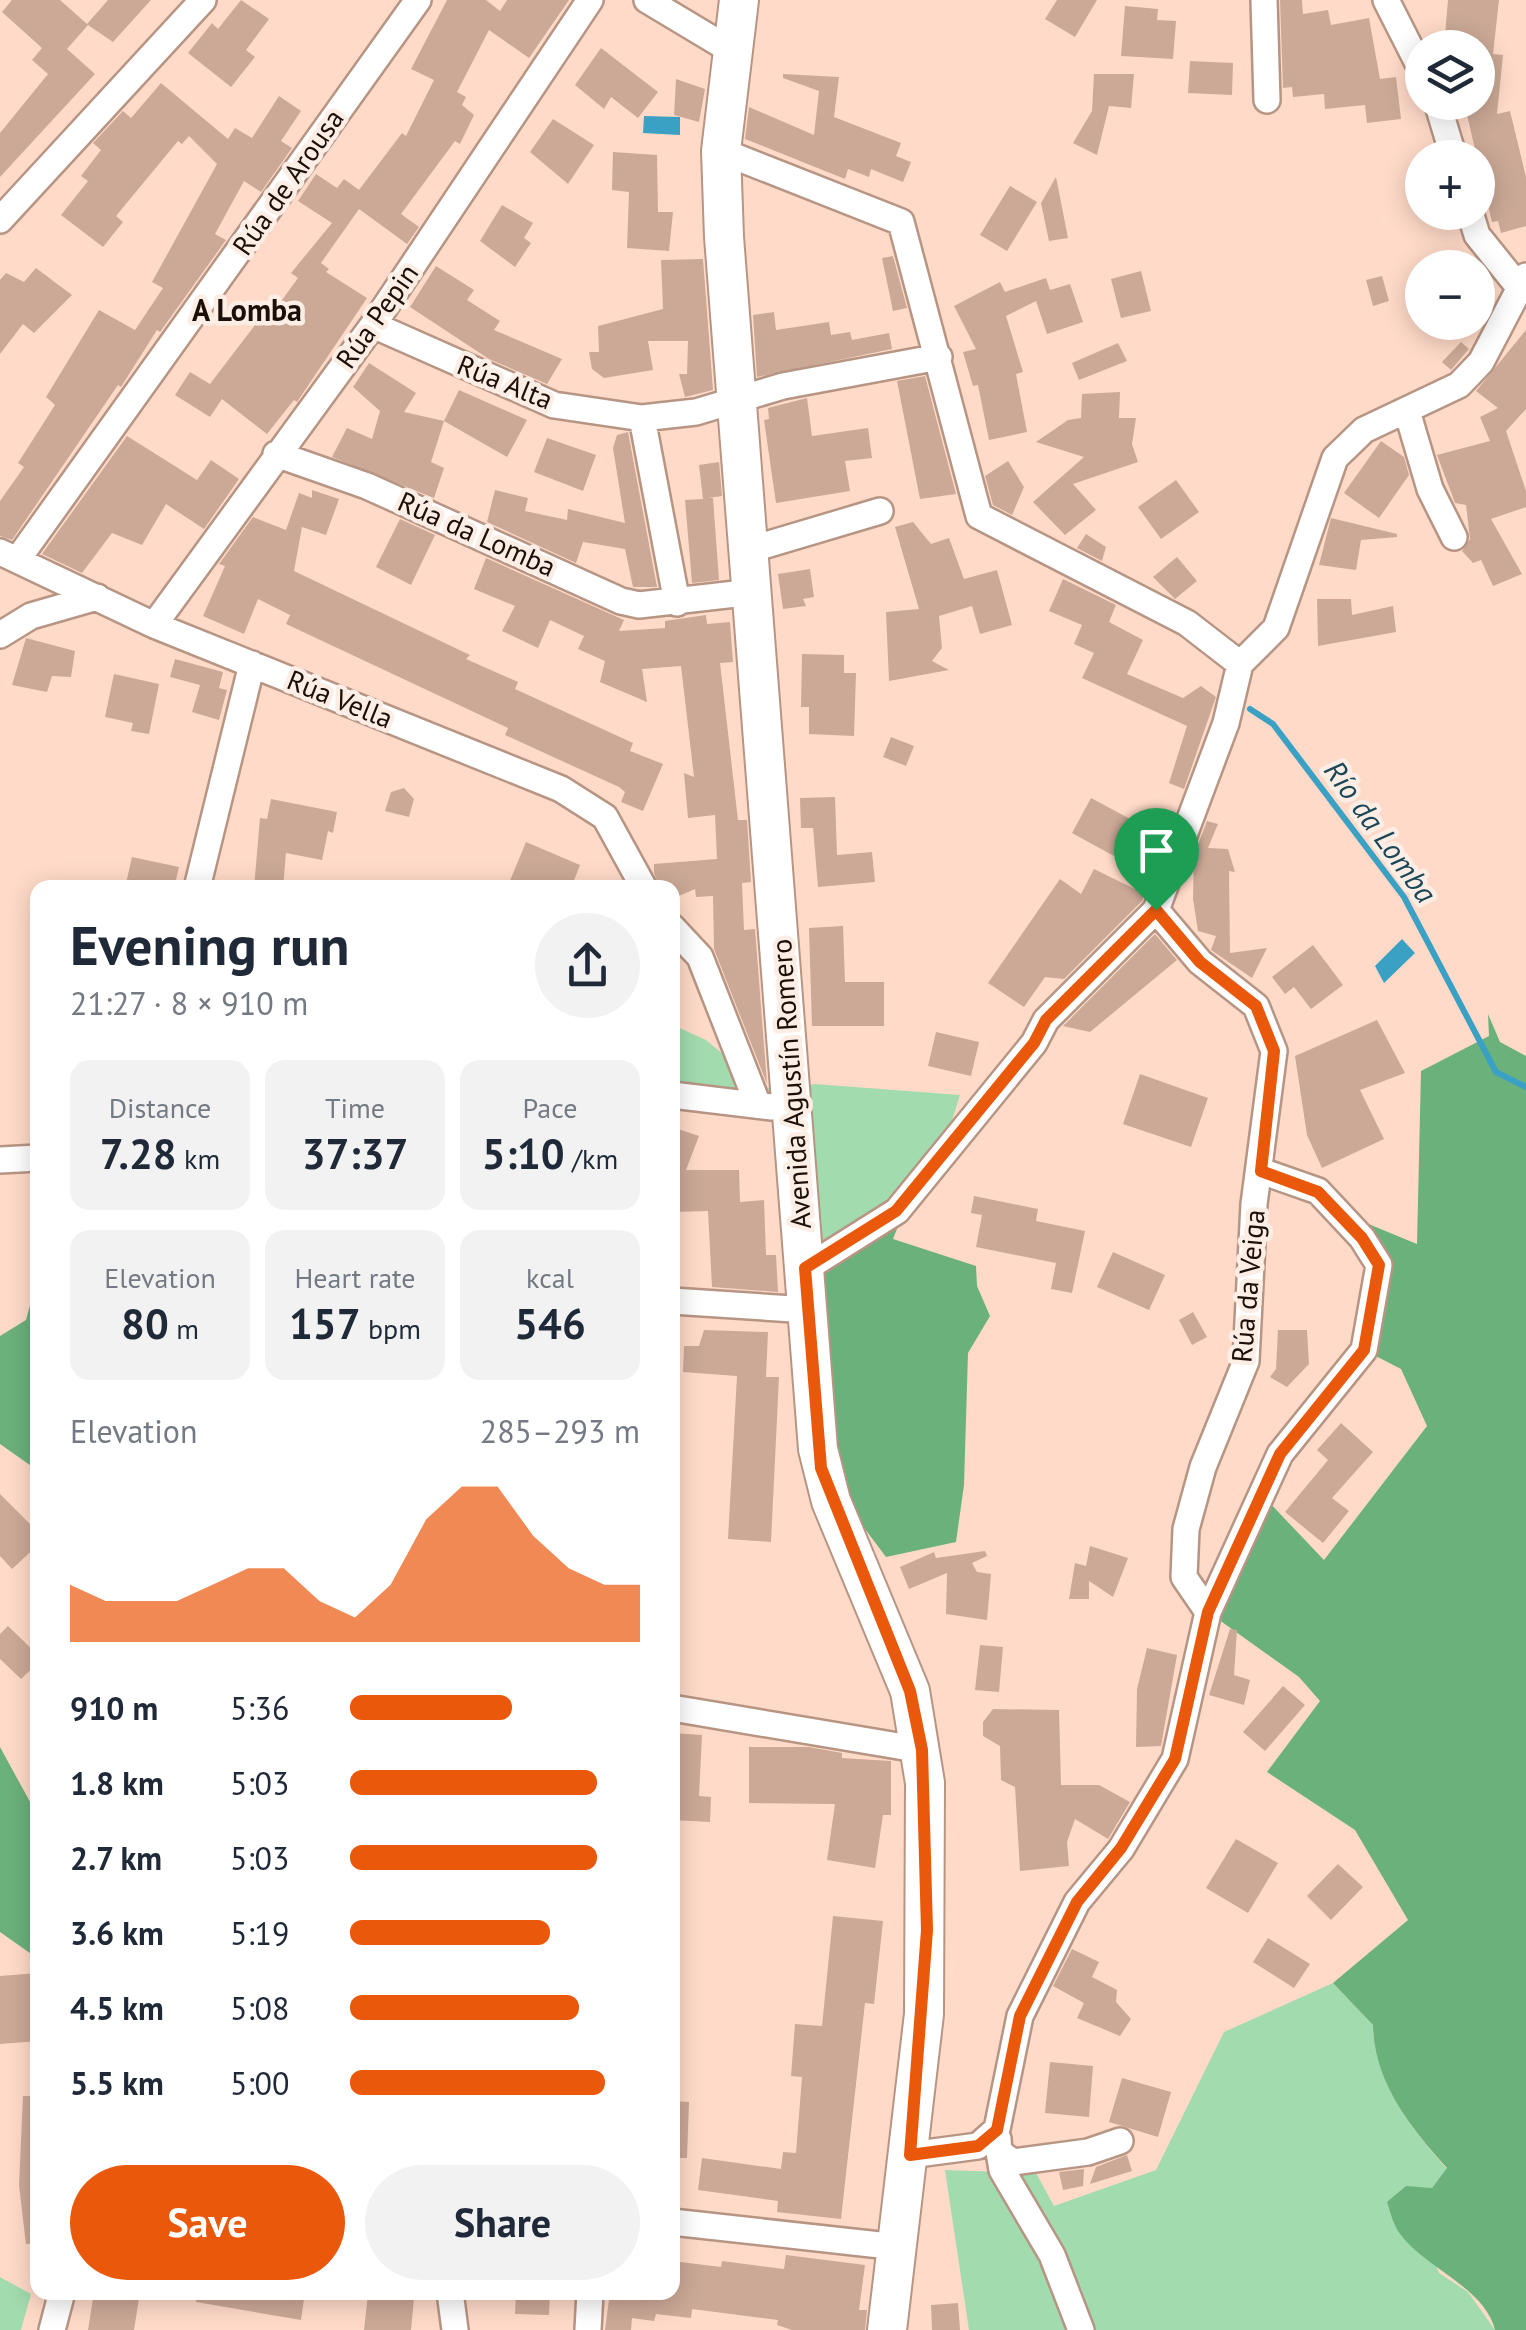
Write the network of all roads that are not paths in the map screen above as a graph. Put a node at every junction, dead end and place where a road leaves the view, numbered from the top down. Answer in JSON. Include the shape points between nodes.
{"nodes":[{"id":1,"x":203,"y":0,"type":"edge"},
{"id":2,"x":418,"y":0,"type":"edge"},
{"id":3,"x":590,"y":0,"type":"edge"},
{"id":4,"x":647,"y":0,"type":"edge"},
{"id":5,"x":738,"y":0,"type":"edge"},
{"id":6,"x":1264,"y":0,"type":"edge"},
{"id":7,"x":1386,"y":0,"type":"edge"},
{"id":8,"x":1405,"y":37,"type":"edge"},
{"id":9,"x":732,"y":51,"type":"junction"},
{"id":10,"x":1267,"y":100,"type":"dead end"},
{"id":11,"x":721,"y":151,"type":"junction"},
{"id":12,"x":0,"y":220,"type":"edge"},
{"id":13,"x":1475,"y":230,"type":"edge"},
{"id":14,"x":1522,"y":281,"type":"edge"},
{"id":15,"x":374,"y":325,"type":"junction"},
{"id":16,"x":939,"y":357,"type":"junction"},
{"id":17,"x":736,"y":404,"type":"junction"},
{"id":18,"x":1408,"y":411,"type":"junction"},
{"id":19,"x":642,"y":418,"type":"junction"},
{"id":20,"x":276,"y":454,"type":"junction"},
{"id":21,"x":880,"y":511,"type":"dead end"},
{"id":22,"x":1454,"y":537,"type":"dead end"},
{"id":23,"x":749,"y":550,"type":"junction"},
{"id":24,"x":9,"y":555,"type":"edge"},
{"id":25,"x":753,"y":592,"type":"junction"},
{"id":26,"x":97,"y":598,"type":"junction"},
{"id":27,"x":677,"y":602,"type":"junction"},
{"id":28,"x":154,"y":625,"type":"junction"},
{"id":29,"x":0,"y":635,"type":"edge"},
{"id":30,"x":252,"y":664,"type":"junction"},
{"id":31,"x":1240,"y":664,"type":"junction"},
{"id":32,"x":199,"y":880,"type":"edge"},
{"id":33,"x":640,"y":880,"type":"edge"},
{"id":34,"x":1156,"y":910,"type":"junction"},
{"id":35,"x":680,"y":936,"type":"edge"},
{"id":36,"x":680,"y":1096,"type":"edge"},
{"id":37,"x":776,"y":1108,"type":"junction"},
{"id":38,"x":30,"y":1158,"type":"edge"},
{"id":39,"x":0,"y":1160,"type":"edge"},
{"id":40,"x":1261,"y":1171,"type":"junction"},
{"id":41,"x":805,"y":1268,"type":"junction"},
{"id":42,"x":680,"y":1302,"type":"edge"},
{"id":43,"x":808,"y":1310,"type":"junction"},
{"id":44,"x":1208,"y":1612,"type":"junction"},
{"id":45,"x":680,"y":1709,"type":"edge"},
{"id":46,"x":922,"y":1750,"type":"junction"},
{"id":47,"x":998,"y":2141,"type":"junction"},
{"id":48,"x":1120,"y":2141,"type":"dead end"},
{"id":49,"x":910,"y":2155,"type":"junction"},
{"id":50,"x":680,"y":2223,"type":"edge"},
{"id":51,"x":898,"y":2247,"type":"junction"},
{"id":52,"x":60,"y":2300,"type":"edge"},
{"id":53,"x":451,"y":2300,"type":"edge"},
{"id":54,"x":590,"y":2300,"type":"edge"},
{"id":55,"x":52,"y":2330,"type":"edge"},
{"id":56,"x":455,"y":2330,"type":"edge"},
{"id":57,"x":588,"y":2330,"type":"edge"},
{"id":58,"x":888,"y":2330,"type":"edge"},
{"id":59,"x":1081,"y":2330,"type":"edge"}],
"edges":[{"from":1,"to":12,"type":"street"},
{"from":2,"to":24,"type":"street","name":"Rúa de Arousa"},
{"from":3,"to":15,"type":"street","name":"Rúa Pepin"},
{"from":4,"to":9,"type":"street"},
{"from":5,"to":9,"type":"street","name":"Avenida Agustín Romero"},
{"from":6,"to":10,"type":"street"},
{"from":7,"to":8,"type":"street"},
{"from":9,"to":11,"type":"street","name":"Avenida Agustín Romero"},
{"from":11,"to":16,"type":"street","via":[[901,222]]},
{"from":11,"to":17,"type":"street","name":"Avenida Agustín Romero"},
{"from":13,"to":14,"type":"street"},
{"from":14,"to":18,"type":"street","via":[[1481,362],[1459,385]]},
{"from":15,"to":19,"type":"street","name":"Rúa Alta","via":[[554,405]]},
{"from":15,"to":20,"type":"street","name":"Rúa Pepin"},
{"from":16,"to":17,"type":"street","via":[[783,386]]},
{"from":16,"to":31,"type":"street","via":[[979,516],[1187,623]]},
{"from":17,"to":19,"type":"street"},
{"from":17,"to":23,"type":"street","name":"Avenida Agustín Romero"},
{"from":18,"to":22,"type":"street","via":[[1430,489]]},
{"from":18,"to":31,"type":"street","via":[[1364,430],[1335,458],[1276,628]]},
{"from":19,"to":27,"type":"street"},
{"from":20,"to":27,"type":"street","name":"Rúa da Lomba","via":[[367,486],[622,601]]},
{"from":20,"to":28,"type":"street","name":"Rúa Pepin"},
{"from":21,"to":23,"type":"street"},
{"from":23,"to":25,"type":"street","name":"Avenida Agustín Romero"},
{"from":24,"to":26,"type":"street","name":"Rúa Vella"},
{"from":25,"to":27,"type":"street","name":"Rúa da Lomba"},
{"from":25,"to":37,"type":"street","name":"Avenida Agustín Romero"},
{"from":26,"to":28,"type":"street","name":"Rúa Vella"},
{"from":26,"to":29,"type":"street","via":[[32,616]]},
{"from":28,"to":30,"type":"street","name":"Rúa Vella"},
{"from":30,"to":32,"type":"street"},
{"from":30,"to":33,"type":"street","name":"Rúa Vella","via":[[561,790],[605,817]]},
{"from":31,"to":34,"type":"street","via":[[1226,724]]},
{"from":34,"to":40,"type":"street","name":"Rúa da Veiga","via":[[1200,962],[1256,1006],[1274,1051]]},
{"from":34,"to":41,"type":"street","via":[[1046,1020],[896,1211]]},
{"from":35,"to":37,"type":"street","via":[[700,957]]},
{"from":36,"to":37,"type":"street"},
{"from":37,"to":41,"type":"street","name":"Avenida Agustín Romero"},
{"from":38,"to":39,"type":"street"},
{"from":40,"to":44,"type":"street","name":"Rúa da Veiga","via":[[1246,1361],[1186,1529],[1184,1577]]},
{"from":40,"to":44,"type":"street","via":[[1318,1192],[1379,1265],[1364,1350],[1280,1454]]},
{"from":41,"to":43,"type":"street","name":"Avenida Agustín Romero"},
{"from":42,"to":43,"type":"street"},
{"from":43,"to":46,"type":"street","name":"Avenida Agustín Romero","via":[[821,1468],[910,1691]]},
{"from":44,"to":47,"type":"street","via":[[1175,1759],[1121,1848],[1077,1902],[1020,2016]]},
{"from":45,"to":46,"type":"street"},
{"from":46,"to":49,"type":"street","name":"Avenida Agustín Romero","via":[[927,1946]]},
{"from":47,"to":48,"type":"street","via":[[1013,2162]]},
{"from":47,"to":49,"type":"street"},
{"from":47,"to":59,"type":"street","via":[[1002,2170],[1052,2255]]},
{"from":49,"to":51,"type":"street","name":"Avenida Agustín Romero"},
{"from":50,"to":51,"type":"street"},
{"from":51,"to":58,"type":"street","name":"Avenida Agustín Romero"},
{"from":52,"to":55,"type":"street"},
{"from":53,"to":56,"type":"street"},
{"from":54,"to":57,"type":"street"}]}
